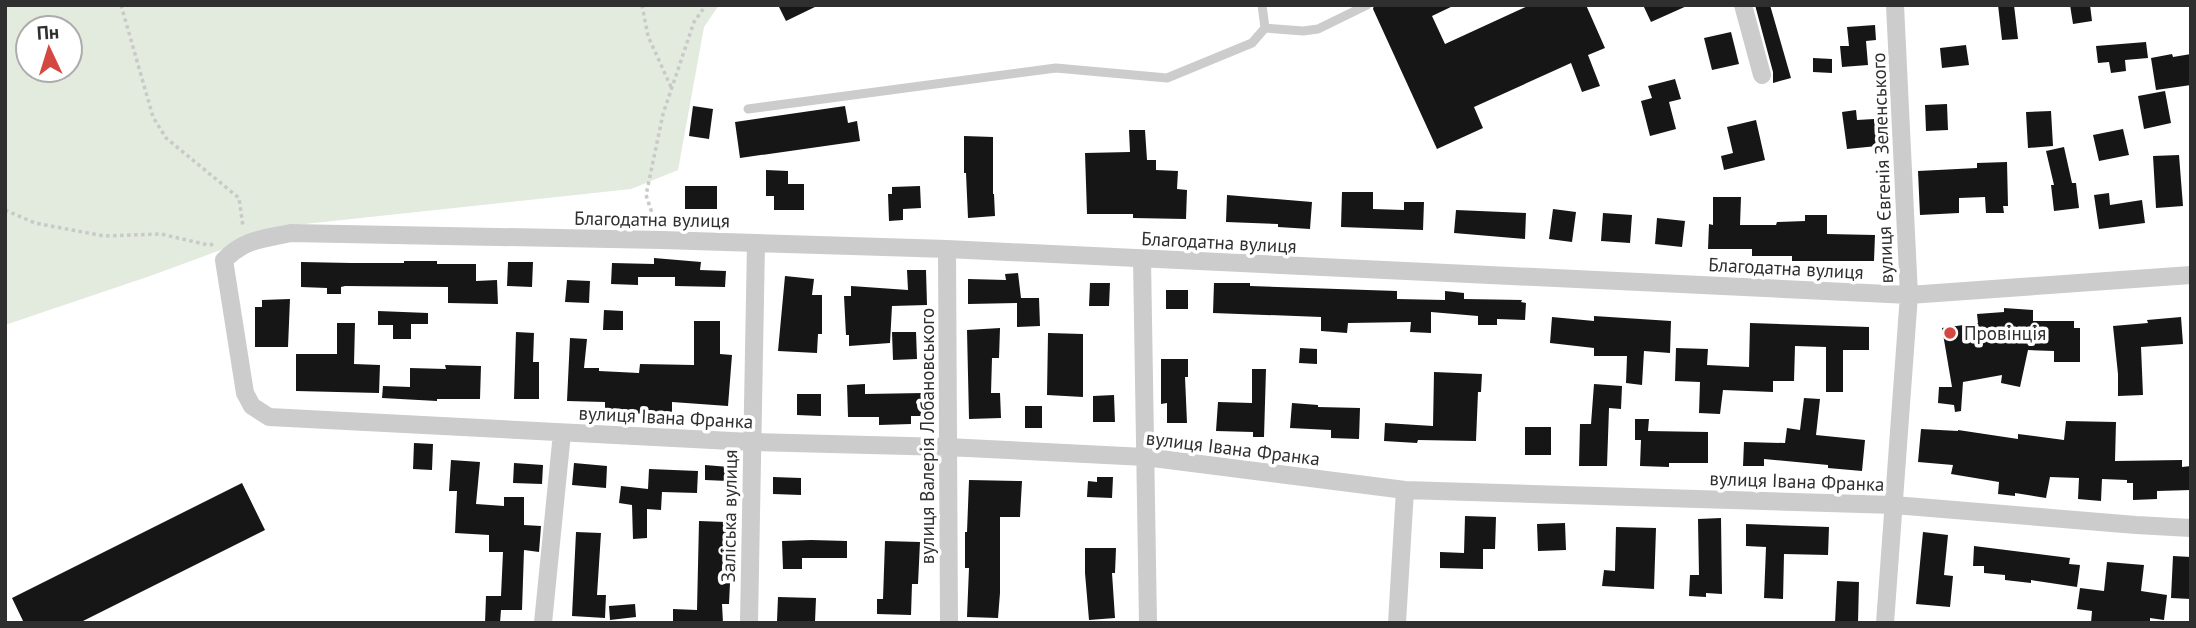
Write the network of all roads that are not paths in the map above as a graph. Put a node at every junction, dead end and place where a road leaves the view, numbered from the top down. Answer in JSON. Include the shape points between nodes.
{"nodes":[{"id":1,"x":1262,"y":5,"type":"edge"},
{"id":2,"x":1367,"y":5,"type":"edge"},
{"id":3,"x":1743,"y":5,"type":"edge"},
{"id":4,"x":1895,"y":5,"type":"edge"},
{"id":5,"x":1265,"y":28,"type":"junction"},
{"id":6,"x":1762,"y":75,"type":"dead end"},
{"id":7,"x":748,"y":109,"type":"dead end"},
{"id":8,"x":756,"y":243,"type":"junction"},
{"id":9,"x":947,"y":249,"type":"junction"},
{"id":10,"x":1142,"y":259,"type":"junction"},
{"id":11,"x":2191,"y":275,"type":"edge"},
{"id":12,"x":1909,"y":295,"type":"junction"},
{"id":13,"x":269,"y":417,"type":"joint"},
{"id":14,"x":562,"y":433,"type":"junction"},
{"id":15,"x":751,"y":442,"type":"junction"},
{"id":16,"x":947,"y":447,"type":"junction"},
{"id":17,"x":1145,"y":457,"type":"junction"},
{"id":18,"x":1405,"y":490,"type":"junction"},
{"id":19,"x":1894,"y":505,"type":"junction"},
{"id":20,"x":2191,"y":528,"type":"edge"},
{"id":21,"x":543,"y":623,"type":"edge"},
{"id":22,"x":749,"y":623,"type":"edge"},
{"id":23,"x":949,"y":623,"type":"edge"},
{"id":24,"x":1148,"y":623,"type":"edge"},
{"id":25,"x":1396,"y":623,"type":"edge"},
{"id":26,"x":1885,"y":623,"type":"edge"}],
"edges":[{"from":1,"to":5,"type":"lane"},
{"from":2,"to":5,"type":"lane","via":[[1318,29]]},
{"from":3,"to":6,"type":"street"},
{"from":4,"to":12,"type":"street","name":"вулиця Євгенія Зеленського"},
{"from":5,"to":7,"type":"lane","via":[[1252,43],[1167,78],[1056,68]]},
{"from":8,"to":9,"type":"street","name":"Благодатна вулиця"},
{"from":8,"to":13,"type":"street","name":"Благодатна вулиця","via":[[291,233],[246,243],[224,260],[245,393],[252,405]]},
{"from":8,"to":15,"type":"street","name":"Заліська вулиця"},
{"from":9,"to":10,"type":"street","name":"Благодатна вулиця"},
{"from":9,"to":16,"type":"street","name":"вулиця Валерія Лобановського"},
{"from":10,"to":12,"type":"street","name":"Благодатна вулиця"},
{"from":10,"to":17,"type":"street"},
{"from":11,"to":12,"type":"street","name":"Благодатна вулиця"},
{"from":12,"to":19,"type":"street","name":"вулиця Євгенія Зеленського"},
{"from":13,"to":14,"type":"street","name":"вулиця Івана Франка"},
{"from":14,"to":15,"type":"street","name":"вулиця Івана Франка"},
{"from":14,"to":21,"type":"street"},
{"from":15,"to":16,"type":"street","name":"вулиця Івана Франка"},
{"from":15,"to":22,"type":"street","name":"Заліська вулиця"},
{"from":16,"to":17,"type":"street","name":"вулиця Івана Франка"},
{"from":16,"to":23,"type":"street","name":"вулиця Валерія Лобановського"},
{"from":17,"to":18,"type":"street","name":"вулиця Івана Франка"},
{"from":17,"to":24,"type":"street"},
{"from":18,"to":19,"type":"street","name":"вулиця Івана Франка"},
{"from":18,"to":25,"type":"street"},
{"from":19,"to":20,"type":"street","name":"вулиця Івана Франка"},
{"from":19,"to":26,"type":"street","name":"вулиця Євгенія Зеленського"}]}
